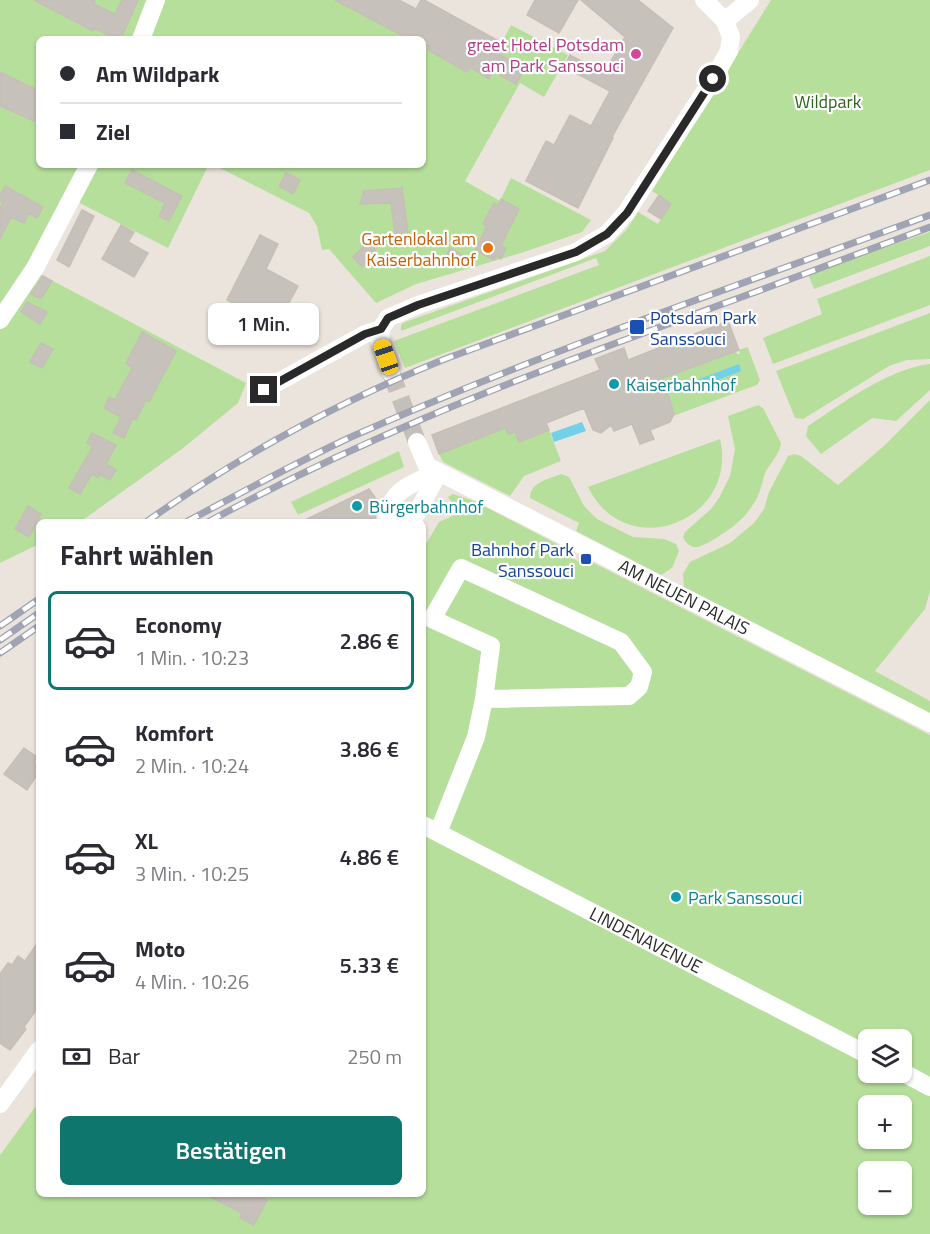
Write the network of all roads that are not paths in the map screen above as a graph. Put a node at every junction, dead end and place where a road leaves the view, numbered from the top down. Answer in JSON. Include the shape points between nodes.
{"nodes":[{"id":1,"x":156,"y":0,"type":"edge"},
{"id":2,"x":704,"y":0,"type":"edge"},
{"id":3,"x":750,"y":0,"type":"edge"},
{"id":4,"x":725,"y":21,"type":"junction"},
{"id":5,"x":142,"y":36,"type":"edge"},
{"id":6,"x":87,"y":168,"type":"edge"},
{"id":7,"x":0,"y":320,"type":"edge"},
{"id":8,"x":381,"y":329,"type":"junction"},
{"id":9,"x":391,"y":373,"type":"tunnel mouth"},
{"id":10,"x":264,"y":390,"type":"dead end"},
{"id":11,"x":417,"y":442,"type":"tunnel mouth"},
{"id":12,"x":439,"y":472,"type":"junction"},
{"id":13,"x":387,"y":519,"type":"edge"},
{"id":14,"x":414,"y":519,"type":"edge"},
{"id":15,"x":484,"y":699,"type":"junction"},
{"id":16,"x":930,"y":723,"type":"edge"},
{"id":17,"x":430,"y":829,"type":"edge"},
{"id":18,"x":858,"y":1050,"type":"edge"},
{"id":19,"x":36,"y":1054,"type":"edge"},
{"id":20,"x":912,"y":1077,"type":"edge"},
{"id":21,"x":930,"y":1087,"type":"edge"},
{"id":22,"x":0,"y":1104,"type":"edge"}],
"edges":[{"from":1,"to":5,"type":"street"},
{"from":2,"to":4,"type":"street"},
{"from":3,"to":4,"type":"street"},
{"from":4,"to":8,"type":"street","via":[[731,37],[729,51],[627,213],[607,234],[576,252],[418,305],[388,318]]},
{"from":6,"to":7,"type":"street","via":[[35,268]]},
{"from":8,"to":9,"type":"street","via":[[380,342]]},
{"from":8,"to":10,"type":"street"},
{"from":11,"to":12,"type":"street","via":[[427,466]]},
{"from":12,"to":13,"type":"street","via":[[398,492],[390,503]]},
{"from":12,"to":14,"type":"street"},
{"from":12,"to":16,"type":"street","name":"AM NEUEN PALAIS"},
{"from":15,"to":15,"type":"street","via":[[629,696],[639,687],[643,672],[621,642],[460,568],[432,619],[491,646]]},
{"from":15,"to":17,"type":"street","via":[[469,758]]},
{"from":17,"to":18,"type":"street","name":"LINDENAVENUE"},
{"from":19,"to":22,"type":"street"},
{"from":20,"to":21,"type":"street"}]}
